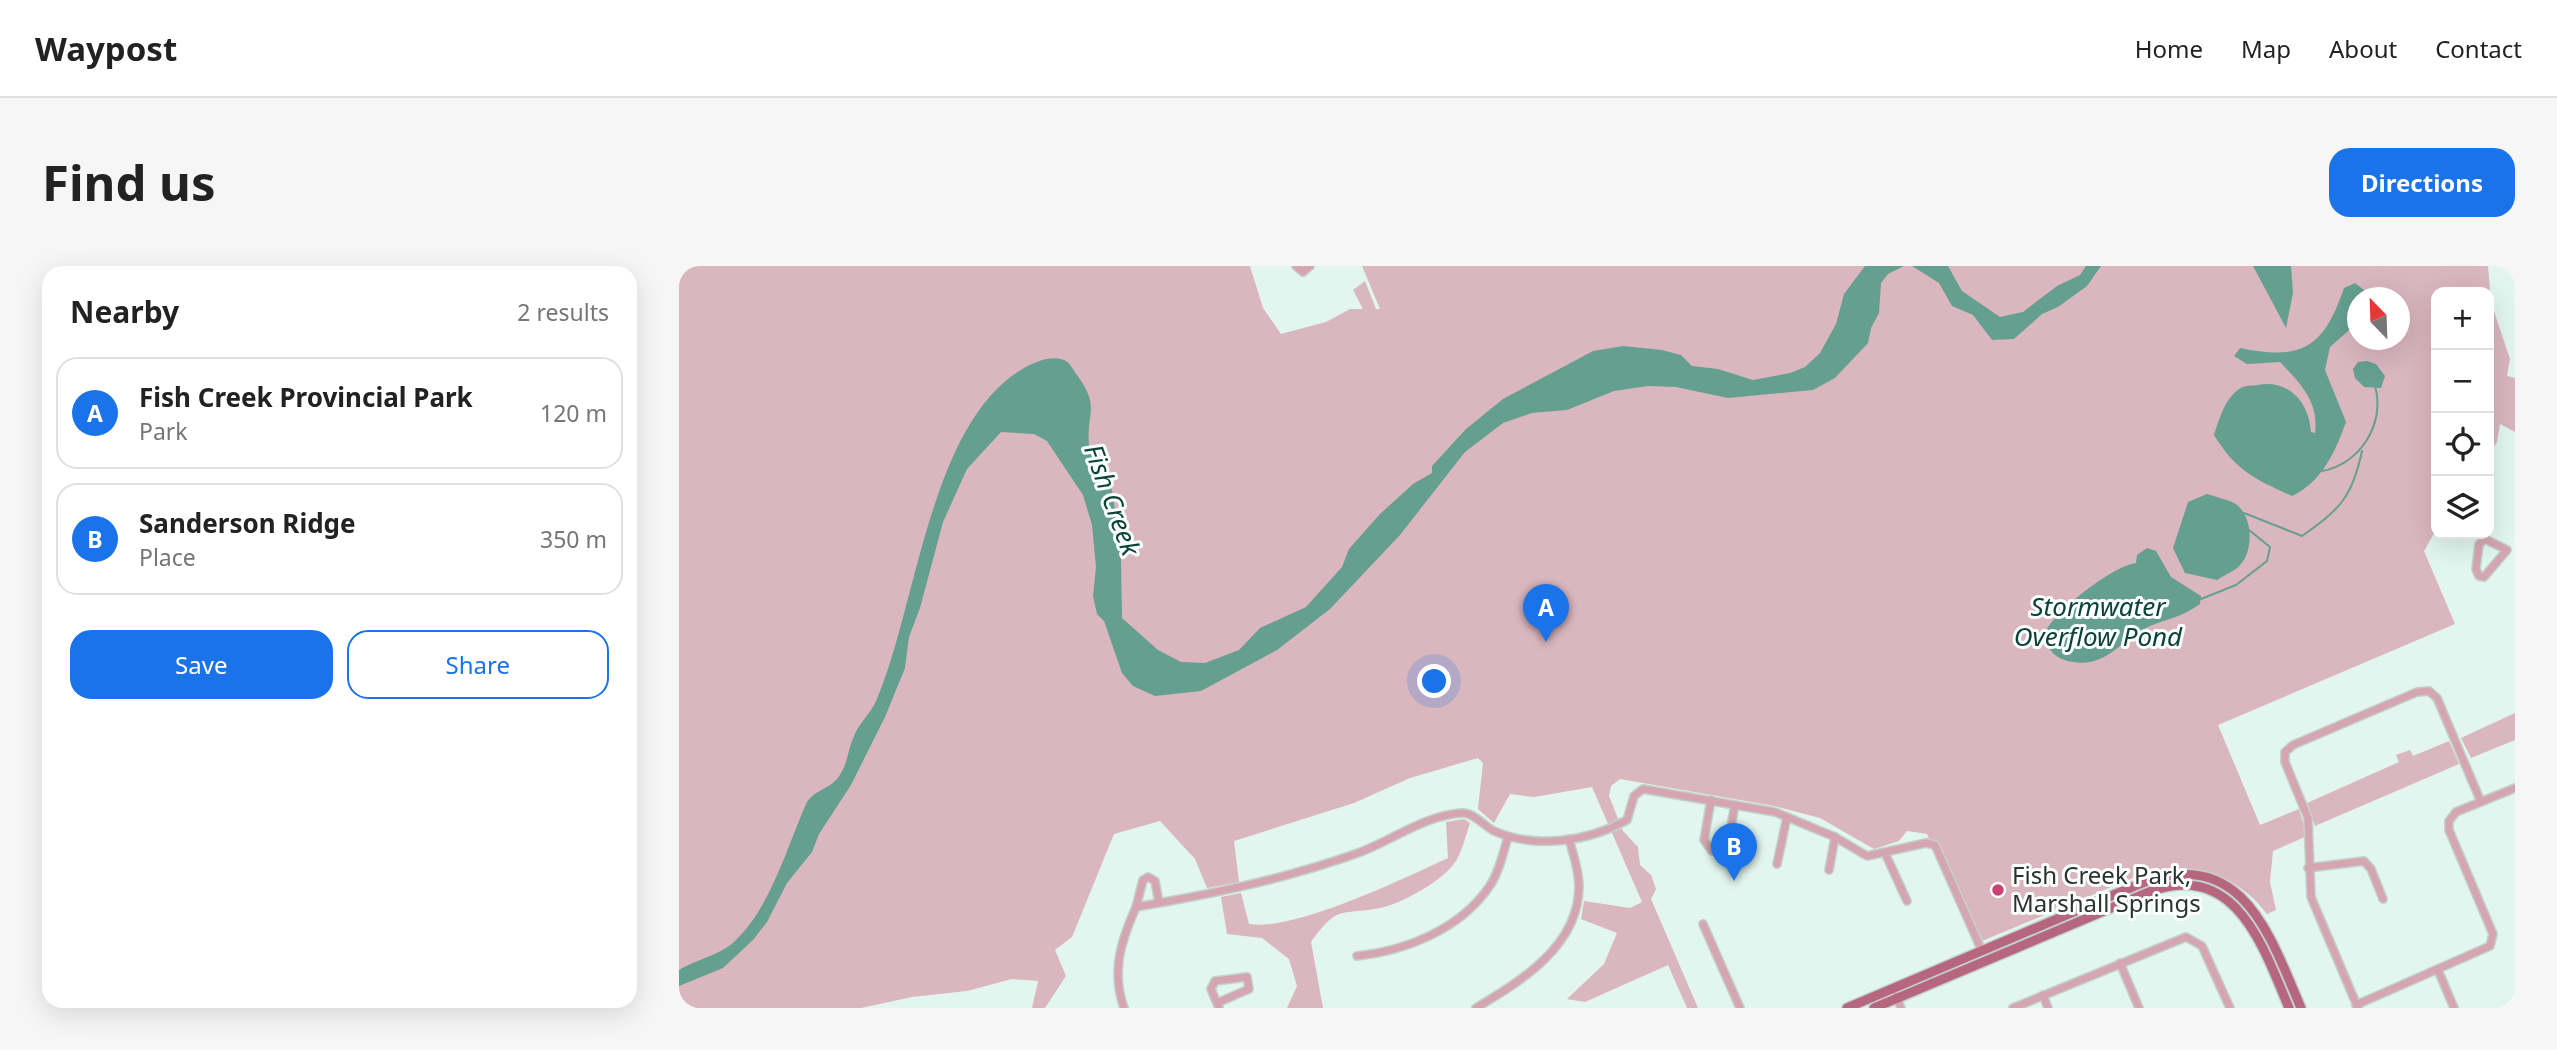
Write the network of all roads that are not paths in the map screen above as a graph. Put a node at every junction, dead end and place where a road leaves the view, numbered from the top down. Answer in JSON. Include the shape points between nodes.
{"nodes":[{"id":1,"x":1296,"y":266,"type":"edge"},
{"id":2,"x":1310,"y":266,"type":"edge"},
{"id":3,"x":2511,"y":551,"type":"edge"},
{"id":4,"x":2515,"y":788,"type":"edge"},
{"id":5,"x":1711,"y":800,"type":"junction"},
{"id":6,"x":2481,"y":802,"type":"junction"},
{"id":7,"x":1735,"y":804,"type":"junction"},
{"id":8,"x":1787,"y":817,"type":"junction"},
{"id":9,"x":1508,"y":837,"type":"junction"},
{"id":10,"x":1835,"y":837,"type":"junction"},
{"id":11,"x":1569,"y":839,"type":"junction"},
{"id":12,"x":1885,"y":853,"type":"junction"},
{"id":13,"x":1777,"y":864,"type":"dead end"},
{"id":14,"x":2308,"y":868,"type":"junction"},
{"id":15,"x":1829,"y":870,"type":"dead end"},
{"id":16,"x":2383,"y":899,"type":"dead end"},
{"id":17,"x":1907,"y":901,"type":"dead end"},
{"id":18,"x":1159,"y":903,"type":"junction"},
{"id":19,"x":1136,"y":907,"type":"junction"},
{"id":20,"x":1703,"y":924,"type":"dead end"},
{"id":21,"x":1982,"y":951,"type":"junction"},
{"id":22,"x":1357,"y":956,"type":"dead end"},
{"id":23,"x":2120,"y":963,"type":"junction"},
{"id":24,"x":2438,"y":970,"type":"junction"},
{"id":25,"x":1893,"y":989,"type":"junction"},
{"id":26,"x":2043,"y":995,"type":"junction"},
{"id":27,"x":1492,"y":999,"type":"junction"},
{"id":28,"x":1899,"y":1003,"type":"edge"},
{"id":29,"x":1218,"y":1005,"type":"edge"},
{"id":30,"x":2357,"y":1006,"type":"edge"},
{"id":31,"x":1124,"y":1008,"type":"edge"},
{"id":32,"x":1476,"y":1008,"type":"edge"},
{"id":33,"x":1496,"y":1008,"type":"edge"},
{"id":34,"x":1740,"y":1008,"type":"edge"},
{"id":35,"x":1847,"y":1008,"type":"edge"},
{"id":36,"x":1874,"y":1008,"type":"edge"},
{"id":37,"x":2013,"y":1008,"type":"edge"},
{"id":38,"x":2048,"y":1008,"type":"edge"},
{"id":39,"x":2139,"y":1008,"type":"edge"},
{"id":40,"x":2230,"y":1008,"type":"edge"},
{"id":41,"x":2289,"y":1008,"type":"edge"},
{"id":42,"x":2301,"y":1008,"type":"edge"},
{"id":43,"x":2454,"y":1008,"type":"edge"}],
"edges":[{"from":1,"to":2,"type":"street","via":[[1303,272]]},
{"from":3,"to":3,"type":"street","via":[[2489,539],[2481,540],[2477,574],[2489,575],[2495,562]]},
{"from":4,"to":6,"type":"street"},
{"from":5,"to":7,"type":"street"},
{"from":5,"to":7,"type":"street","via":[[1704,840],[1712,851],[1720,851],[1728,842]]},
{"from":5,"to":11,"type":"street","via":[[1643,789],[1634,796],[1627,820]]},
{"from":6,"to":14,"type":"street","via":[[2437,698],[2429,691],[2417,692],[2285,752],[2310,824]]},
{"from":6,"to":24,"type":"street","via":[[2454,813],[2448,826],[2493,941],[2488,948]]},
{"from":7,"to":8,"type":"street"},
{"from":8,"to":10,"type":"street"},
{"from":8,"to":13,"type":"street"},
{"from":9,"to":11,"type":"street","via":[[1542,842]]},
{"from":9,"to":18,"type":"street","via":[[1460,813],[1284,877]]},
{"from":9,"to":22,"type":"street","via":[[1490,886],[1471,908],[1415,944]]},
{"from":10,"to":12,"type":"street","via":[[1867,856]]},
{"from":10,"to":15,"type":"street"},
{"from":11,"to":27,"type":"street","via":[[1579,884],[1571,925],[1545,959]]},
{"from":12,"to":17,"type":"street"},
{"from":12,"to":21,"type":"street","via":[[1935,845]]},
{"from":14,"to":16,"type":"street","via":[[2364,861]]},
{"from":14,"to":30,"type":"street","via":[[2315,906]]},
{"from":18,"to":19,"type":"street"},
{"from":18,"to":19,"type":"street","via":[[1154,881],[1146,877]]},
{"from":19,"to":31,"type":"street","via":[[1118,958]]},
{"from":20,"to":34,"type":"street"},
{"from":21,"to":25,"type":"main road"},
{"from":21,"to":42,"type":"main road","via":[[2147,881],[2199,877],[2234,891],[2256,911]]},
{"from":23,"to":26,"type":"street"},
{"from":23,"to":39,"type":"street"},
{"from":23,"to":40,"type":"street","via":[[2178,939],[2193,939],[2209,958]]},
{"from":24,"to":30,"type":"street"},
{"from":24,"to":43,"type":"street"},
{"from":25,"to":28,"type":"street"},
{"from":25,"to":35,"type":"main road"},
{"from":26,"to":37,"type":"street"},
{"from":26,"to":38,"type":"street"},
{"from":27,"to":32,"type":"street"},
{"from":27,"to":33,"type":"street"},
{"from":28,"to":36,"type":"main road"},
{"from":28,"to":41,"type":"main road","via":[[2149,892],[2180,886],[2215,893],[2248,918]]},
{"from":29,"to":29,"type":"street","via":[[1249,989],[1247,977],[1215,981],[1211,989]]}]}
